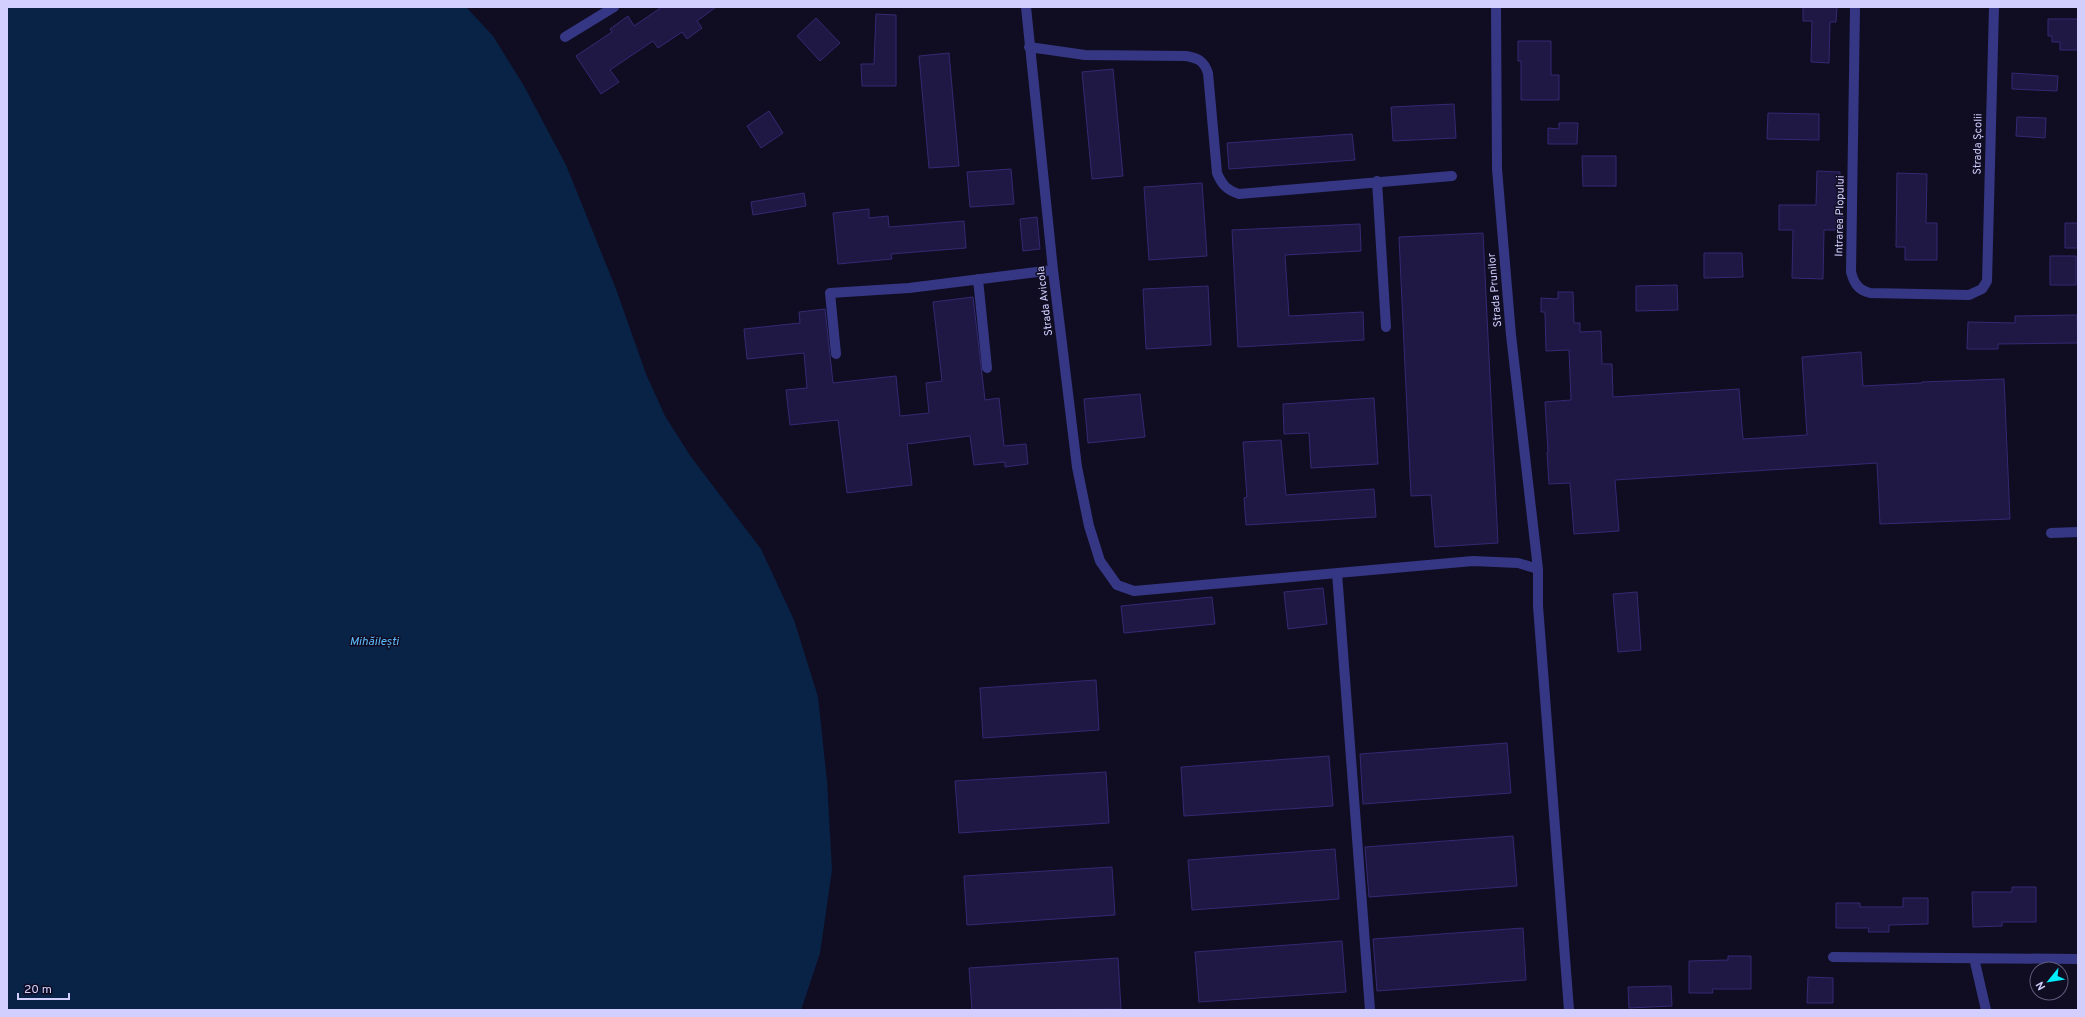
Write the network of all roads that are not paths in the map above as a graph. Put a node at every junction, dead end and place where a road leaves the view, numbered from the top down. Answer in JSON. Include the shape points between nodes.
{"nodes":[{"id":1,"x":614,"y":7,"type":"edge"},
{"id":2,"x":1026,"y":7,"type":"edge"},
{"id":3,"x":1496,"y":7,"type":"edge"},
{"id":4,"x":1855,"y":7,"type":"edge"},
{"id":5,"x":1994,"y":7,"type":"edge"},
{"id":6,"x":565,"y":37,"type":"dead end"},
{"id":7,"x":1029,"y":47,"type":"junction"},
{"id":8,"x":1452,"y":176,"type":"dead end"},
{"id":9,"x":1377,"y":181,"type":"junction"},
{"id":10,"x":1053,"y":270,"type":"junction"},
{"id":11,"x":978,"y":279,"type":"junction"},
{"id":12,"x":1987,"y":281,"type":"joint"},
{"id":13,"x":1386,"y":327,"type":"dead end"},
{"id":14,"x":836,"y":354,"type":"dead end"},
{"id":15,"x":987,"y":368,"type":"dead end"},
{"id":16,"x":2078,"y":532,"type":"edge"},
{"id":17,"x":2051,"y":533,"type":"dead end"},
{"id":18,"x":1538,"y":569,"type":"junction"},
{"id":19,"x":1337,"y":573,"type":"junction"},
{"id":20,"x":1833,"y":957,"type":"dead end"},
{"id":21,"x":1974,"y":958,"type":"junction"},
{"id":22,"x":2078,"y":959,"type":"edge"},
{"id":23,"x":1370,"y":1010,"type":"edge"},
{"id":24,"x":1569,"y":1010,"type":"edge"},
{"id":25,"x":1986,"y":1010,"type":"edge"}],
"edges":[{"from":1,"to":6,"type":"street"},
{"from":2,"to":7,"type":"street","name":"Strada Avicola"},
{"from":3,"to":18,"type":"street","name":"Strada Prunilor","via":[[1497,169],[1511,335]]},
{"from":4,"to":12,"type":"street","name":"Intrarea Plopului","via":[[1851,272],[1854,283],[1862,291],[1870,293],[1968,295],[1982,289]]},
{"from":5,"to":12,"type":"street","name":"Strada Școlii"},
{"from":7,"to":9,"type":"street","via":[[1085,55],[1197,58],[1205,64],[1208,73],[1217,173],[1221,183],[1229,191],[1239,194]]},
{"from":7,"to":10,"type":"street","name":"Strada Avicola"},
{"from":8,"to":9,"type":"street"},
{"from":9,"to":13,"type":"street"},
{"from":10,"to":11,"type":"street"},
{"from":10,"to":19,"type":"street","name":"Strada Avicola","via":[[1077,467],[1089,526],[1100,561],[1117,584],[1134,592]]},
{"from":11,"to":14,"type":"street","via":[[908,288],[830,293]]},
{"from":11,"to":15,"type":"street"},
{"from":16,"to":17,"type":"street"},
{"from":18,"to":19,"type":"street","via":[[1518,563],[1473,561]]},
{"from":18,"to":24,"type":"street","name":"Strada Prunilor","via":[[1538,606]]},
{"from":19,"to":23,"type":"street"},
{"from":20,"to":21,"type":"street"},
{"from":21,"to":22,"type":"street"},
{"from":21,"to":25,"type":"street"}]}
